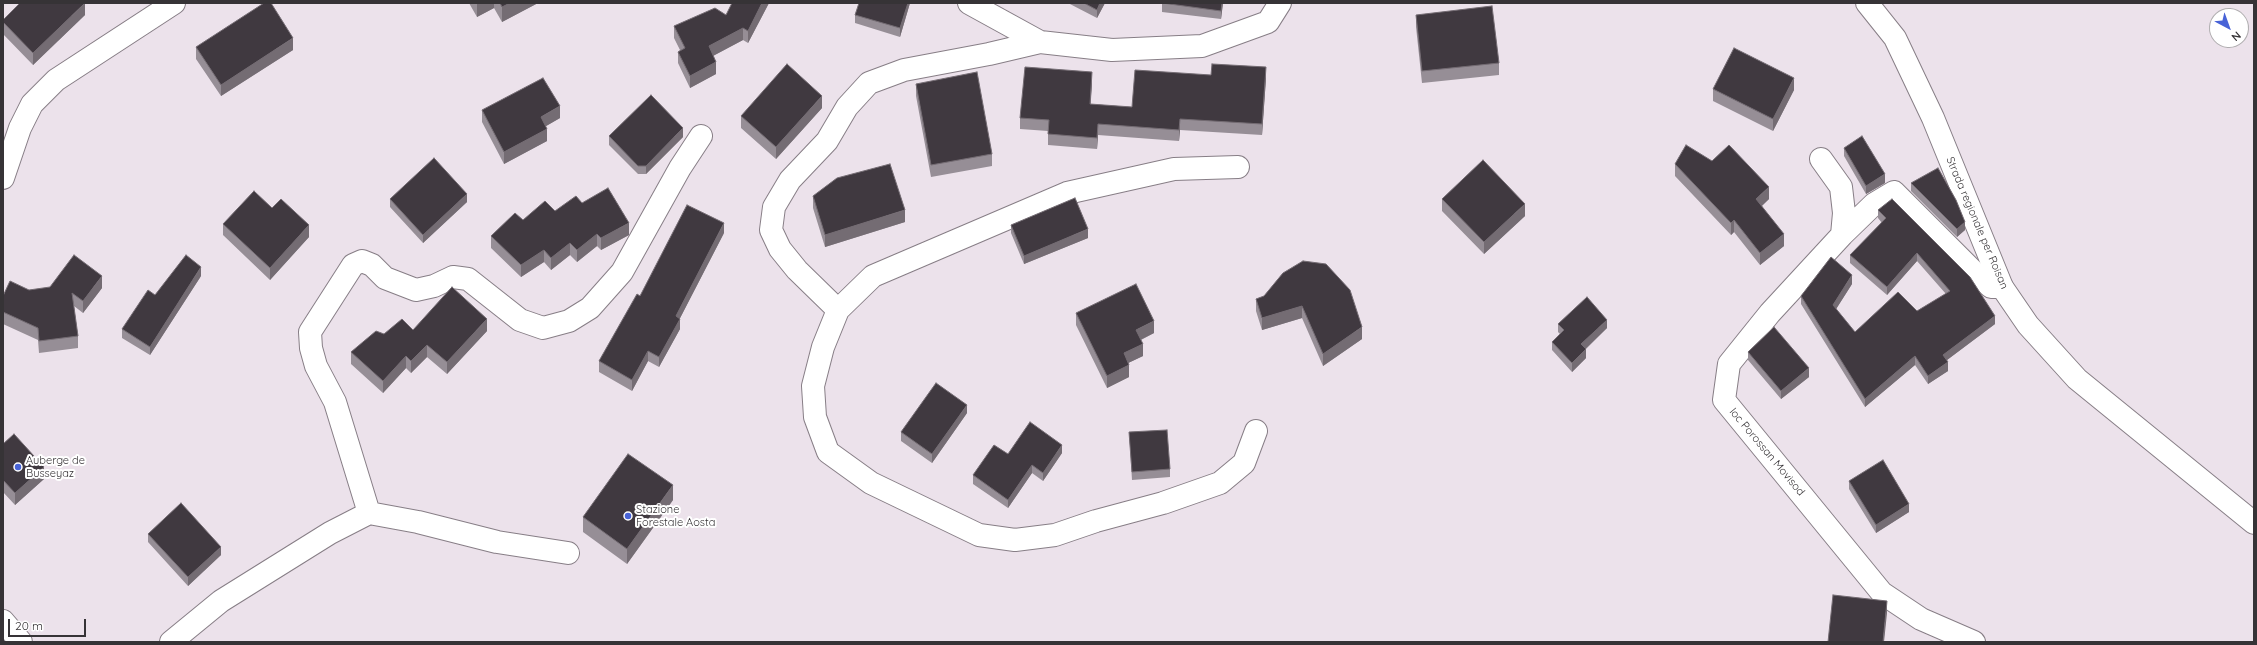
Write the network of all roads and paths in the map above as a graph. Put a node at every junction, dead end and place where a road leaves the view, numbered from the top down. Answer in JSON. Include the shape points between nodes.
{"nodes":[{"id":1,"x":174,"y":3,"type":"edge"},
{"id":2,"x":969,"y":3,"type":"edge"},
{"id":3,"x":1280,"y":3,"type":"edge"},
{"id":4,"x":1867,"y":3,"type":"edge"},
{"id":5,"x":1040,"y":42,"type":"junction"},
{"id":6,"x":701,"y":136,"type":"dead end"},
{"id":7,"x":1821,"y":159,"type":"dead end"},
{"id":8,"x":1238,"y":167,"type":"dead end"},
{"id":9,"x":3,"y":178,"type":"edge"},
{"id":10,"x":1842,"y":235,"type":"junction"},
{"id":11,"x":2002,"y":286,"type":"junction"},
{"id":12,"x":838,"y":310,"type":"junction"},
{"id":13,"x":1256,"y":431,"type":"dead end"},
{"id":14,"x":369,"y":514,"type":"junction"},
{"id":15,"x":2254,"y":523,"type":"edge"},
{"id":16,"x":568,"y":553,"type":"dead end"},
{"id":17,"x":3,"y":621,"type":"edge"},
{"id":18,"x":21,"y":642,"type":"edge"},
{"id":19,"x":171,"y":642,"type":"edge"},
{"id":20,"x":1974,"y":642,"type":"edge"}],
"edges":[{"from":1,"to":9,"type":"street","via":[[56,80],[32,104],[20,128]]},
{"from":2,"to":5,"type":"street"},
{"from":3,"to":5,"type":"street","via":[[1268,22],[1202,46],[1112,50]]},
{"from":4,"to":11,"type":"street","name":"Strada regionale per Roisan","via":[[1895,38],[1932,118]]},
{"from":5,"to":12,"type":"street","via":[[904,70],[869,83],[847,107],[827,141],[790,180],[774,207],[771,230],[780,250]]},
{"from":6,"to":14,"type":"street","via":[[680,168],[622,272],[590,308],[569,321],[543,328],[520,320],[468,279],[453,276],[434,286],[416,290],[385,278],[372,265],[362,261],[353,265],[310,332],[311,348],[316,366],[335,402]]},
{"from":7,"to":10,"type":"street","via":[[1841,187],[1844,213]]},
{"from":8,"to":12,"type":"street","via":[[1174,169],[1067,193],[873,276]]},
{"from":10,"to":11,"type":"street","name":"loc Porossan Movisod","via":[[1874,204],[1894,192],[1991,287]]},
{"from":10,"to":20,"type":"street","name":"loc Porossan Movisod","via":[[1770,313],[1729,364],[1724,400],[1882,593],[1921,619]]},
{"from":11,"to":15,"type":"street","name":"Strada regionale per Roisan","via":[[2028,325],[2077,379]]},
{"from":12,"to":13,"type":"street","via":[[823,347],[813,386],[815,417],[828,452],[871,483],[980,535],[1015,540],[1055,535],[1096,521],[1163,504],[1220,483],[1244,463]]},
{"from":14,"to":16,"type":"street","via":[[418,522],[498,542]]},
{"from":14,"to":19,"type":"street","via":[[330,534],[221,602]]},
{"from":17,"to":18,"type":"street"}]}
